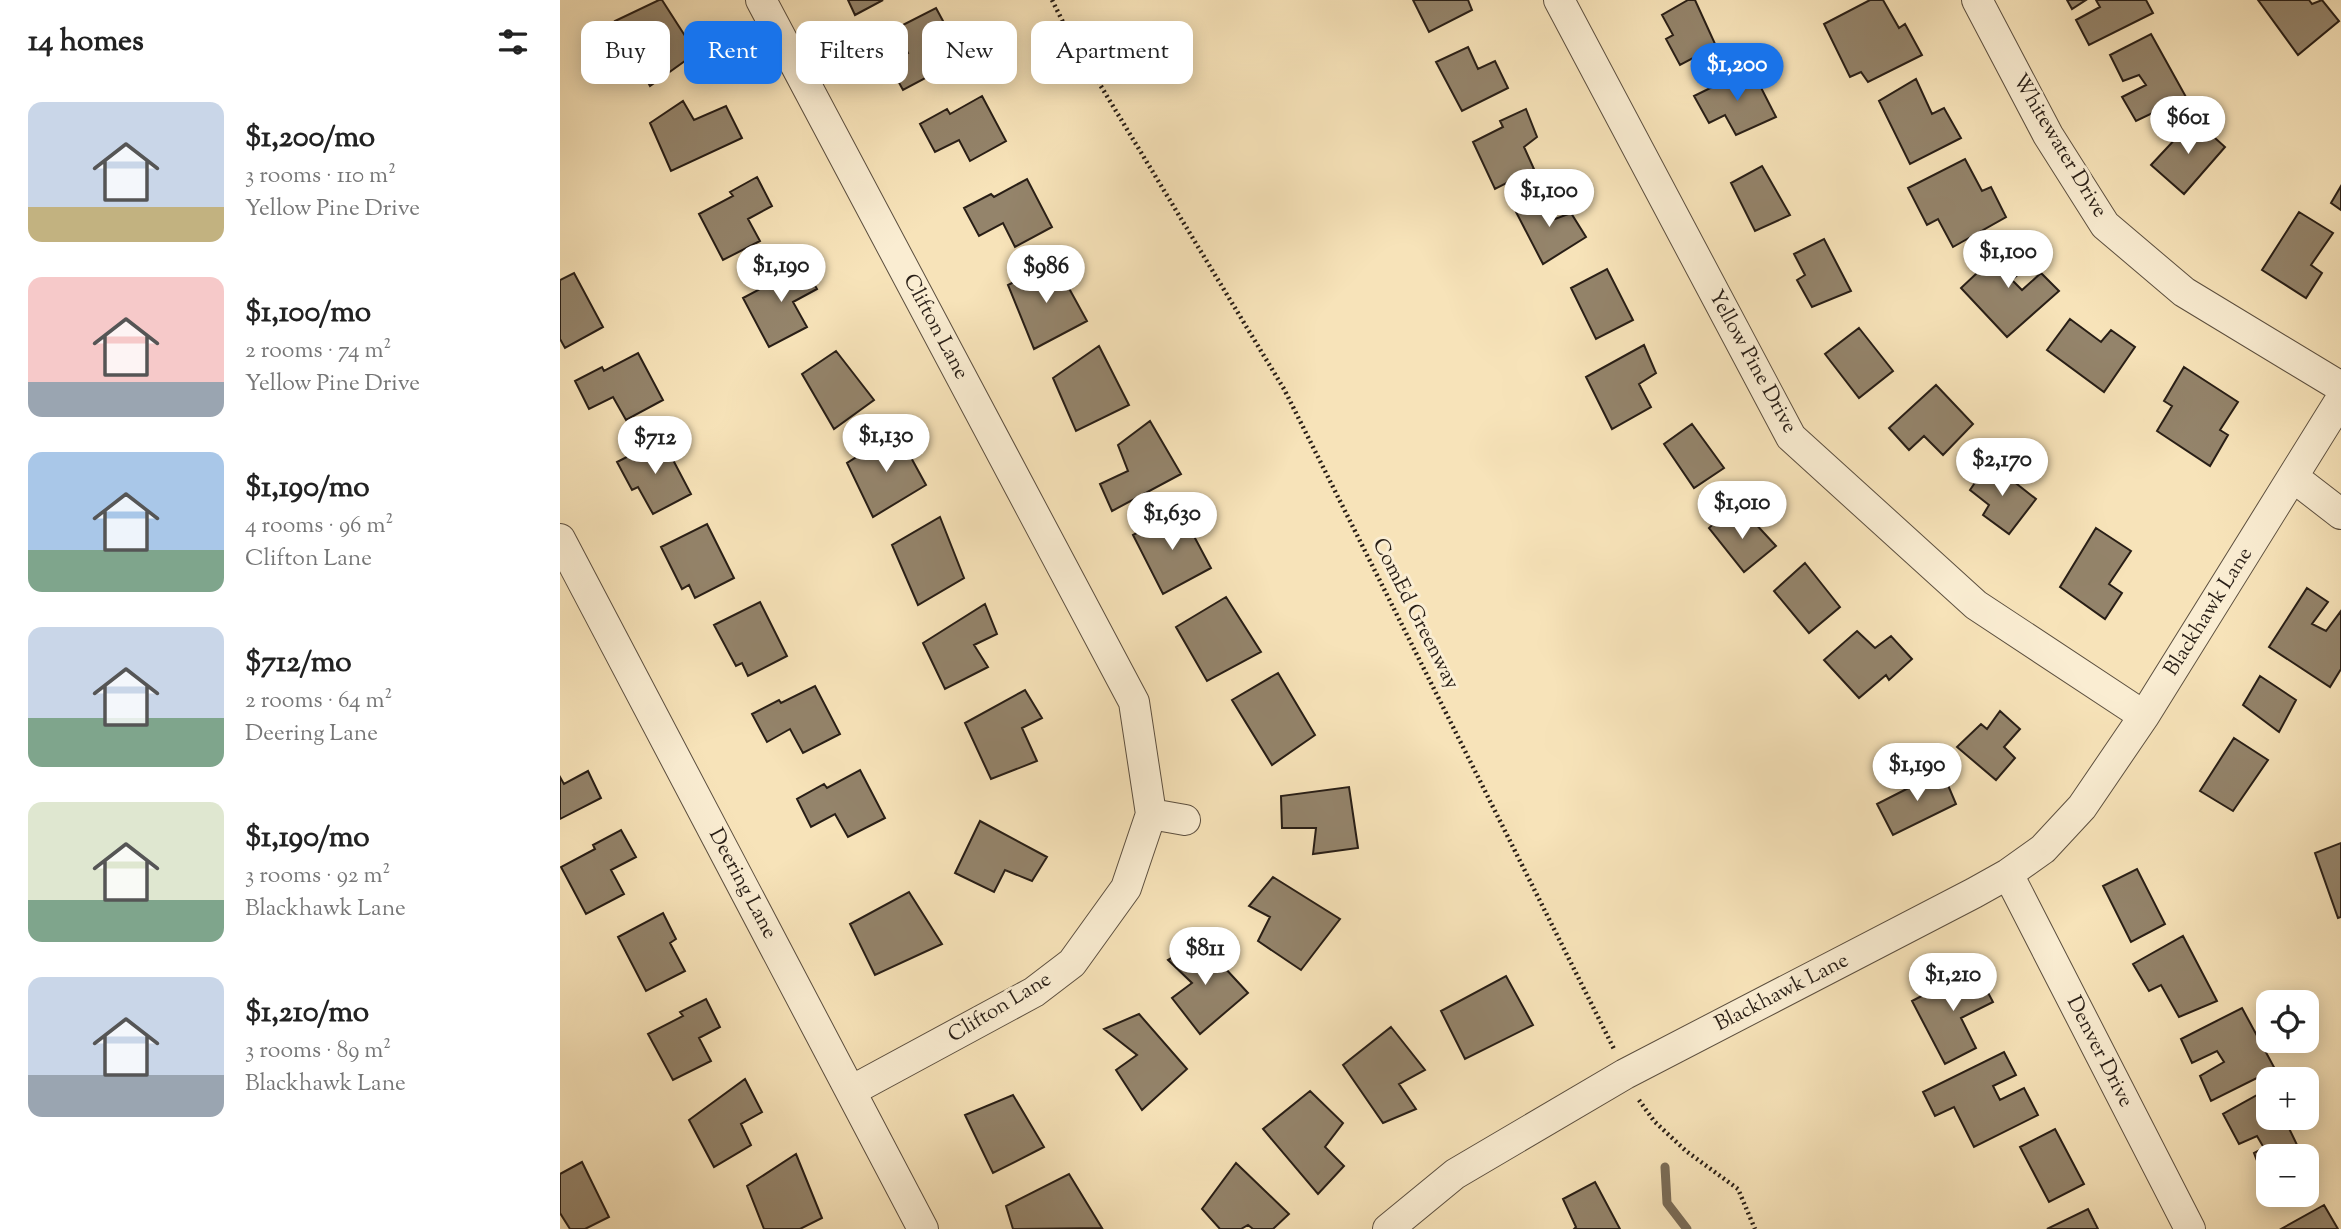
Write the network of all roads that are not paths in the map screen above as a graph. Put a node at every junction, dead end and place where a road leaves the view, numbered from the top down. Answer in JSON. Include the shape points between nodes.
{"nodes":[{"id":1,"x":761,"y":0,"type":"edge"},
{"id":2,"x":1559,"y":0,"type":"edge"},
{"id":3,"x":1977,"y":0,"type":"edge"},
{"id":4,"x":2341,"y":387,"type":"edge"},
{"id":5,"x":2341,"y":399,"type":"edge"},
{"id":6,"x":2293,"y":477,"type":"junction"},
{"id":7,"x":2341,"y":514,"type":"edge"},
{"id":8,"x":560,"y":539,"type":"edge"},
{"id":9,"x":2144,"y":716,"type":"junction"},
{"id":10,"x":1150,"y":814,"type":"junction"},
{"id":11,"x":1185,"y":820,"type":"dead end"},
{"id":12,"x":2008,"y":874,"type":"junction"},
{"id":13,"x":851,"y":1091,"type":"junction"},
{"id":14,"x":923,"y":1229,"type":"edge"},
{"id":15,"x":1388,"y":1229,"type":"edge"},
{"id":16,"x":2190,"y":1229,"type":"edge"}],
"edges":[{"from":1,"to":10,"type":"street","name":"Clifton Lane","via":[[1135,702]]},
{"from":2,"to":9,"type":"street","name":"Yellow Pine Drive","via":[[1791,437],[1976,605]]},
{"from":3,"to":4,"type":"street","name":"Whitewater Drive","via":[[2048,135],[2105,225],[2184,292]]},
{"from":5,"to":6,"type":"street","name":"Blackhawk Lane"},
{"from":6,"to":7,"type":"street"},
{"from":6,"to":9,"type":"street","name":"Blackhawk Lane"},
{"from":8,"to":13,"type":"street","name":"Deering Lane"},
{"from":9,"to":12,"type":"street","name":"Blackhawk Lane","via":[[2082,807],[2043,849]]},
{"from":10,"to":11,"type":"street"},
{"from":10,"to":13,"type":"street","name":"Clifton Lane","via":[[1126,888],[1072,963],[1034,992]]},
{"from":12,"to":15,"type":"street","name":"Blackhawk Lane","via":[[1625,1074],[1455,1174]]},
{"from":12,"to":16,"type":"street","name":"Denver Drive"},
{"from":13,"to":14,"type":"street","name":"Deering Lane"}]}
